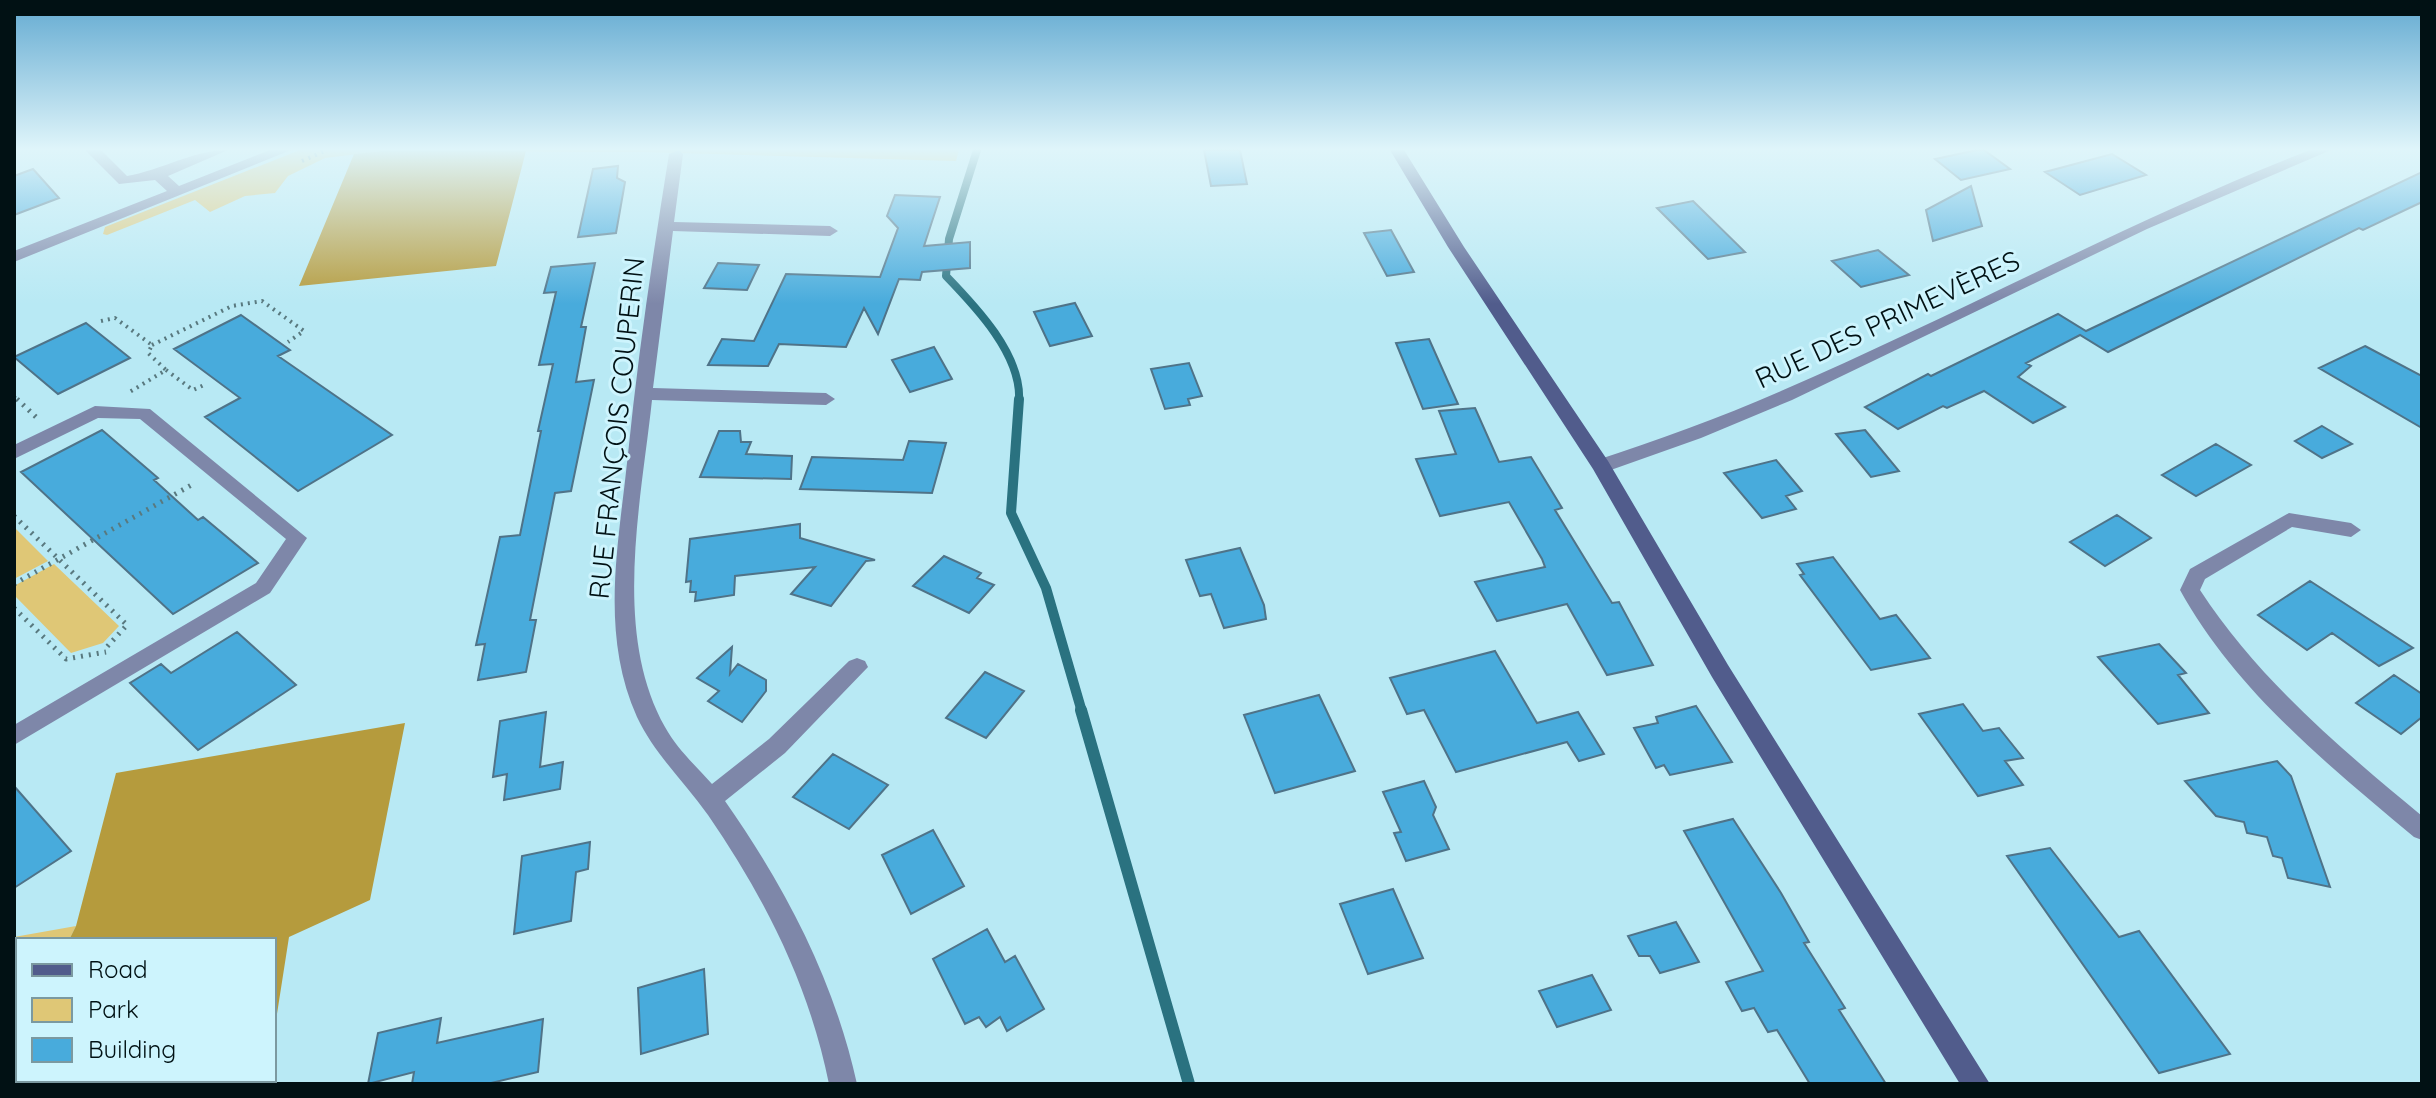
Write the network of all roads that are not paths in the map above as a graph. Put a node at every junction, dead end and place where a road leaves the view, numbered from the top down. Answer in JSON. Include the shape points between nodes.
{"nodes":[{"id":1,"x":157,"y":201,"type":"edge"},
{"id":2,"x":669,"y":201,"type":"edge"},
{"id":3,"x":1428,"y":201,"type":"edge"},
{"id":4,"x":2201,"y":201,"type":"edge"},
{"id":5,"x":665,"y":226,"type":"junction"},
{"id":6,"x":830,"y":231,"type":"dead end"},
{"id":7,"x":14,"y":257,"type":"edge"},
{"id":8,"x":643,"y":394,"type":"junction"},
{"id":9,"x":826,"y":399,"type":"dead end"},
{"id":10,"x":14,"y":453,"type":"edge"},
{"id":11,"x":1601,"y":466,"type":"junction"},
{"id":12,"x":2351,"y":530,"type":"dead end"},
{"id":13,"x":857,"y":667,"type":"dead end"},
{"id":14,"x":14,"y":736,"type":"edge"},
{"id":15,"x":711,"y":799,"type":"junction"},
{"id":16,"x":2422,"y":830,"type":"edge"},
{"id":17,"x":843,"y":1084,"type":"edge"},
{"id":18,"x":1976,"y":1084,"type":"edge"}],
"edges":[{"from":1,"to":7,"type":"street"},
{"from":2,"to":5,"type":"street","name":"RUE FRANÇOIS COUPERIN"},
{"from":3,"to":11,"type":"main road"},
{"from":4,"to":11,"type":"street","name":"RUE DES PRIMEVÈRES","via":[[2123,234],[1820,383],[1664,447]]},
{"from":5,"to":6,"type":"street"},
{"from":5,"to":8,"type":"street","name":"RUE FRANÇOIS COUPERIN"},
{"from":8,"to":9,"type":"street"},
{"from":8,"to":15,"type":"street","name":"RUE FRANÇOIS COUPERIN","via":[[623,598],[628,645],[639,695],[664,746]]},
{"from":10,"to":14,"type":"street","via":[[95,412],[144,413],[297,538],[263,588]]},
{"from":11,"to":18,"type":"main road","via":[[1720,671]]},
{"from":12,"to":16,"type":"street","via":[[2289,520],[2197,574],[2190,590],[2209,626],[2273,696]]},
{"from":13,"to":15,"type":"street","via":[[777,746]]},
{"from":15,"to":17,"type":"street","name":"RUE FRANÇOIS COUPERIN","via":[[811,974],[836,1042]]}]}
